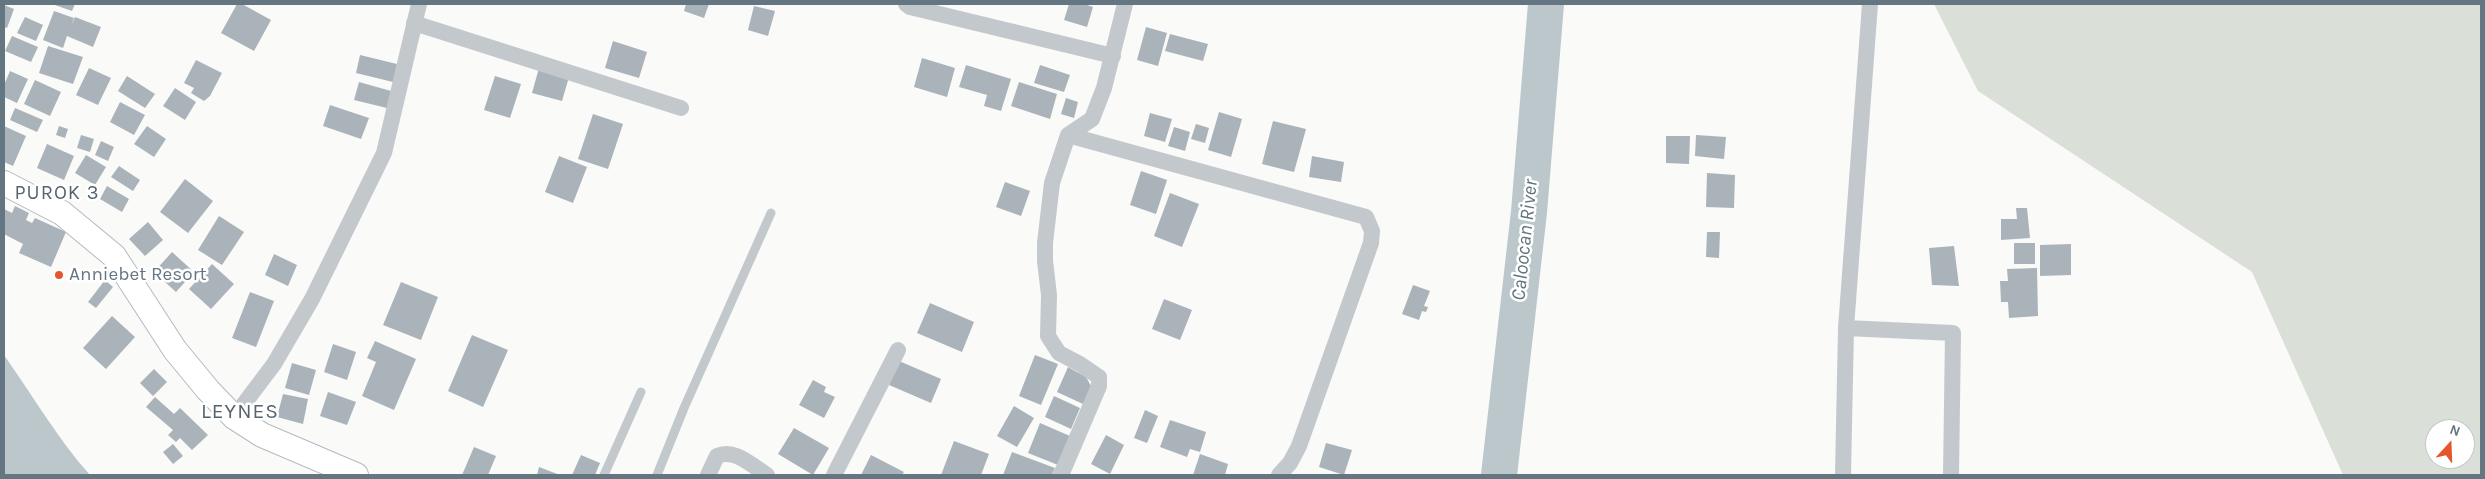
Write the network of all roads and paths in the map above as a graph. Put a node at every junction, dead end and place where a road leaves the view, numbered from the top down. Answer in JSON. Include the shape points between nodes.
{"nodes":[{"id":1,"x":418,"y":4,"type":"edge"},
{"id":2,"x":906,"y":4,"type":"edge"},
{"id":3,"x":1125,"y":4,"type":"edge"},
{"id":4,"x":1870,"y":4,"type":"edge"},
{"id":5,"x":414,"y":23,"type":"junction"},
{"id":6,"x":1113,"y":56,"type":"junction"},
{"id":7,"x":682,"y":108,"type":"dead end"},
{"id":8,"x":1068,"y":135,"type":"junction"},
{"id":9,"x":4,"y":183,"type":"edge"},
{"id":10,"x":771,"y":213,"type":"dead end"},
{"id":11,"x":1846,"y":328,"type":"junction"},
{"id":12,"x":898,"y":350,"type":"dead end"},
{"id":13,"x":641,"y":392,"type":"dead end"},
{"id":14,"x":234,"y":417,"type":"junction"},
{"id":15,"x":356,"y":475,"type":"edge"},
{"id":16,"x":604,"y":475,"type":"edge"},
{"id":17,"x":657,"y":475,"type":"edge"},
{"id":18,"x":708,"y":475,"type":"edge"},
{"id":19,"x":767,"y":475,"type":"edge"},
{"id":20,"x":834,"y":475,"type":"edge"},
{"id":21,"x":1061,"y":475,"type":"edge"},
{"id":22,"x":1278,"y":475,"type":"edge"},
{"id":23,"x":1843,"y":475,"type":"edge"},
{"id":24,"x":1951,"y":475,"type":"edge"}],
"edges":[{"from":1,"to":5,"type":"street"},
{"from":2,"to":6,"type":"street"},
{"from":3,"to":6,"type":"street"},
{"from":4,"to":11,"type":"street"},
{"from":5,"to":7,"type":"street"},
{"from":5,"to":14,"type":"street","via":[[384,153],[312,300],[274,364]]},
{"from":6,"to":8,"type":"street","via":[[1092,119]]},
{"from":8,"to":21,"type":"street","via":[[1052,183],[1045,243],[1048,336],[1059,353],[1099,377],[1099,386]]},
{"from":8,"to":22,"type":"street","via":[[1366,217],[1372,231],[1371,243],[1358,282],[1299,446],[1290,463]]},
{"from":9,"to":14,"type":"main road","via":[[62,213],[114,256],[175,350]]},
{"from":10,"to":17,"type":"lane"},
{"from":11,"to":23,"type":"street"},
{"from":11,"to":24,"type":"street","via":[[1953,333]]},
{"from":12,"to":20,"type":"street"},
{"from":13,"to":16,"type":"lane"},
{"from":14,"to":15,"type":"main road","via":[[262,436]]},
{"from":18,"to":19,"type":"street","via":[[717,456],[724,452],[734,454]]}]}
